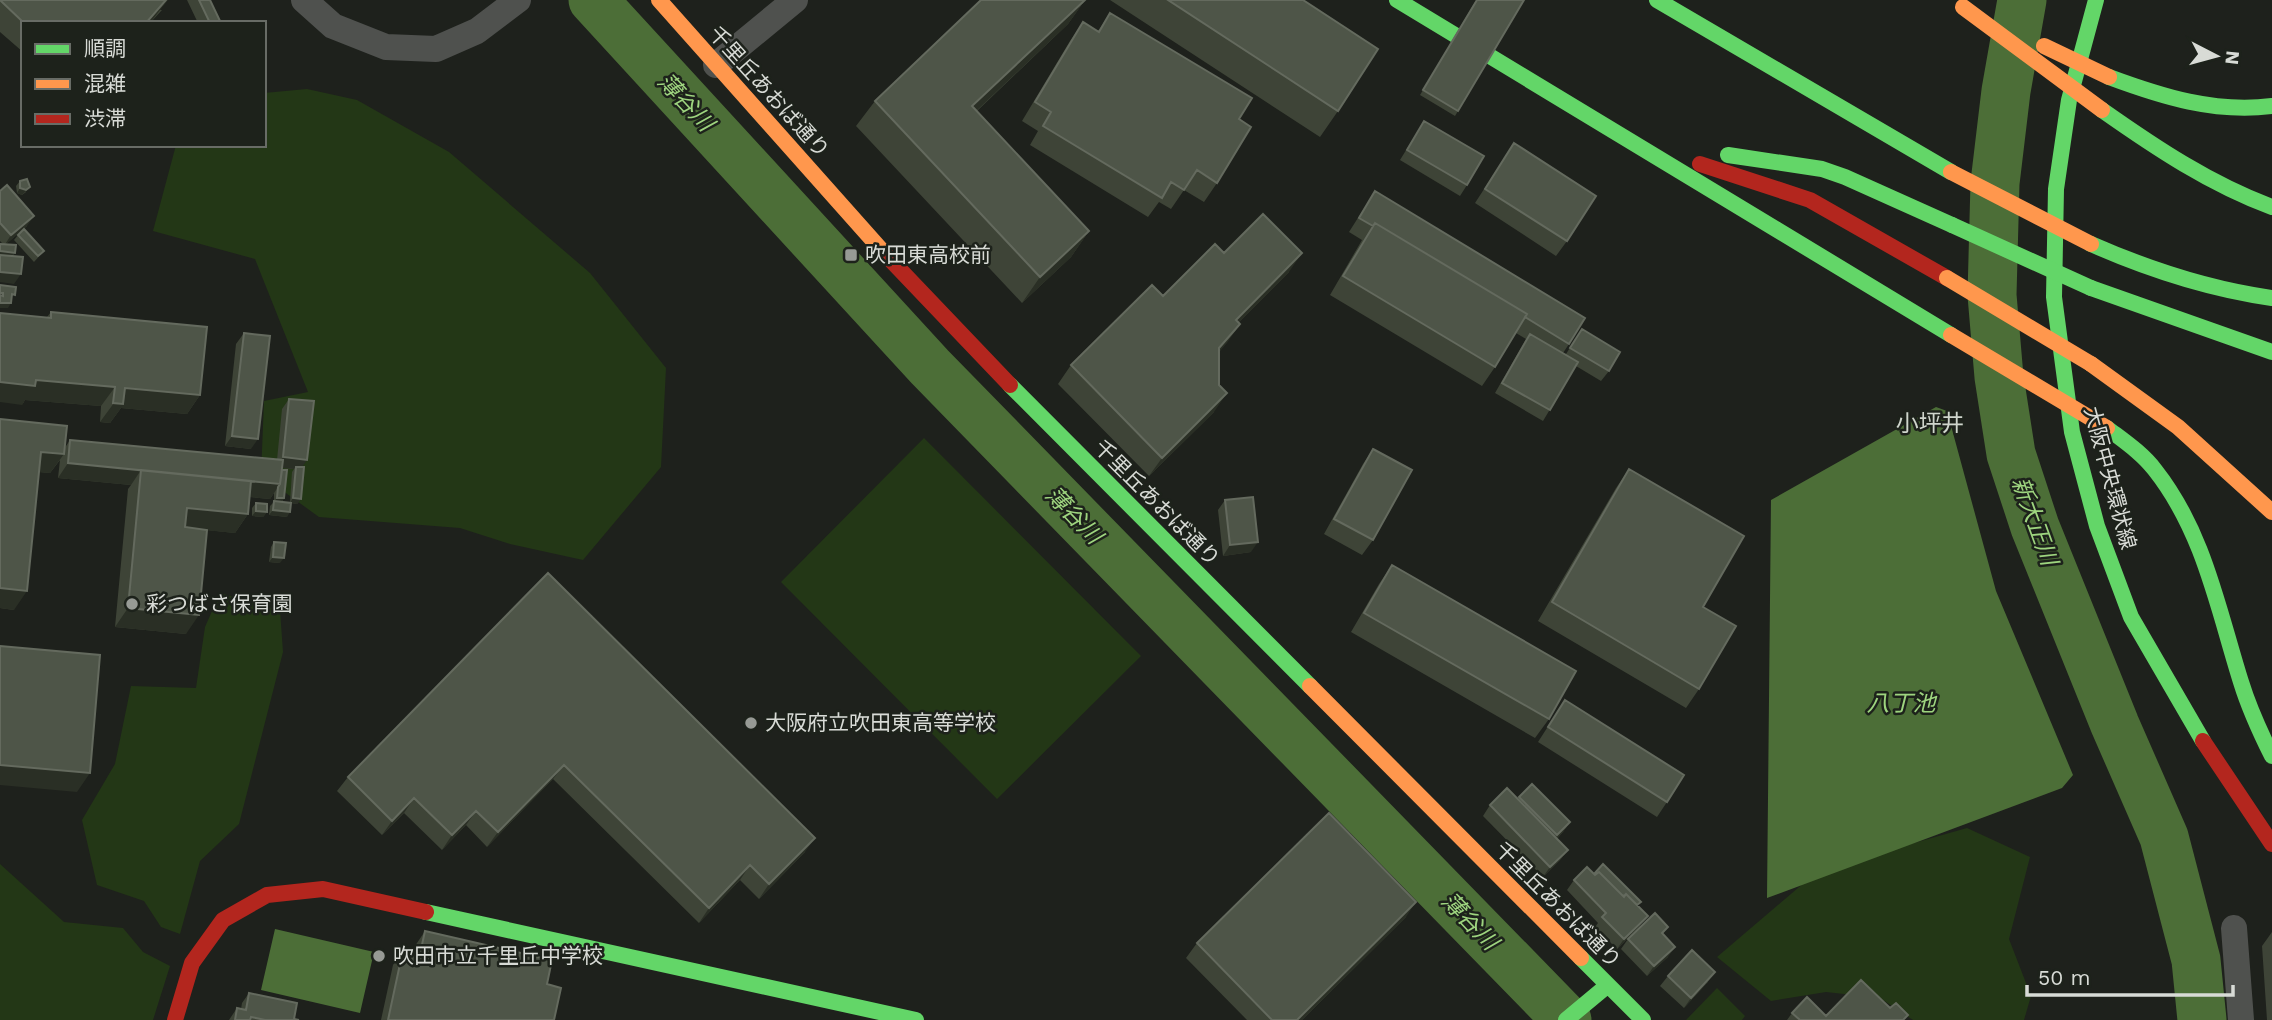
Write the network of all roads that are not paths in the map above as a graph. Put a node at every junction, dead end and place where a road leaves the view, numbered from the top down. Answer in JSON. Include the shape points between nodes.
{"nodes":[{"id":1,"x":304,"y":0,"type":"edge"},
{"id":2,"x":518,"y":0,"type":"edge"},
{"id":3,"x":659,"y":0,"type":"edge"},
{"id":4,"x":795,"y":0,"type":"edge"},
{"id":5,"x":1397,"y":0,"type":"edge"},
{"id":6,"x":1657,"y":0,"type":"edge"},
{"id":7,"x":2096,"y":0,"type":"edge"},
{"id":8,"x":1956,"y":4,"type":"edge"},
{"id":9,"x":716,"y":65,"type":"junction"},
{"id":10,"x":2272,"y":107,"type":"edge"},
{"id":11,"x":1623,"y":135,"type":"junction"},
{"id":12,"x":1672,"y":147,"type":"dead end"},
{"id":13,"x":1697,"y":151,"type":"dead end"},
{"id":14,"x":2272,"y":207,"type":"edge"},
{"id":15,"x":2272,"y":298,"type":"edge"},
{"id":16,"x":2272,"y":352,"type":"edge"},
{"id":17,"x":2272,"y":512,"type":"edge"},
{"id":18,"x":2272,"y":756,"type":"edge"},
{"id":19,"x":2272,"y":844,"type":"edge"},
{"id":20,"x":2234,"y":928,"type":"dead end"},
{"id":21,"x":1608,"y":985,"type":"junction"},
{"id":22,"x":175,"y":1020,"type":"edge"},
{"id":23,"x":916,"y":1020,"type":"edge"},
{"id":24,"x":1566,"y":1020,"type":"edge"},
{"id":25,"x":1643,"y":1020,"type":"edge"},
{"id":26,"x":2241,"y":1020,"type":"edge"}],
"edges":[{"from":1,"to":2,"type":"street","via":[[333,26],[386,47],[436,49],[477,31]]},
{"from":3,"to":9,"type":"main road","name":"千里丘あおば通り"},
{"from":4,"to":9,"type":"street"},
{"from":5,"to":11,"type":"main road"},
{"from":6,"to":15,"type":"main road","bridge":true,"via":[[1951,172],[2091,244],[2189,283]]},
{"from":7,"to":19,"type":"main road","name":"大阪中央環状線","via":[[2069,100],[2056,189],[2054,297],[2072,432],[2097,526],[2131,617],[2195,729]]},
{"from":8,"to":10,"type":"main road","bridge":true,"via":[[2154,94],[2231,109]]},
{"from":8,"to":14,"type":"main road","bridge":true,"via":[[2150,145],[2202,176]]},
{"from":9,"to":21,"type":"main road","name":"千里丘あおば通り","via":[[869,237],[1022,397]]},
{"from":11,"to":12,"type":"main road"},
{"from":11,"to":17,"type":"main road","bridge":true,"via":[[1810,200],[1947,278],[2091,364],[2178,428]]},
{"from":11,"to":18,"type":"main road","bridge":true,"via":[[2133,447],[2155,469],[2183,513],[2210,579],[2240,680]]},
{"from":13,"to":16,"type":"main road","bridge":true,"via":[[1801,164],[1845,177],[2091,288]]},
{"from":20,"to":26,"type":"street"},
{"from":21,"to":24,"type":"main road"},
{"from":21,"to":25,"type":"main road","name":"千里丘あおば通り"},
{"from":22,"to":23,"type":"main road","via":[[192,963],[223,920],[267,895],[323,889]]}]}
